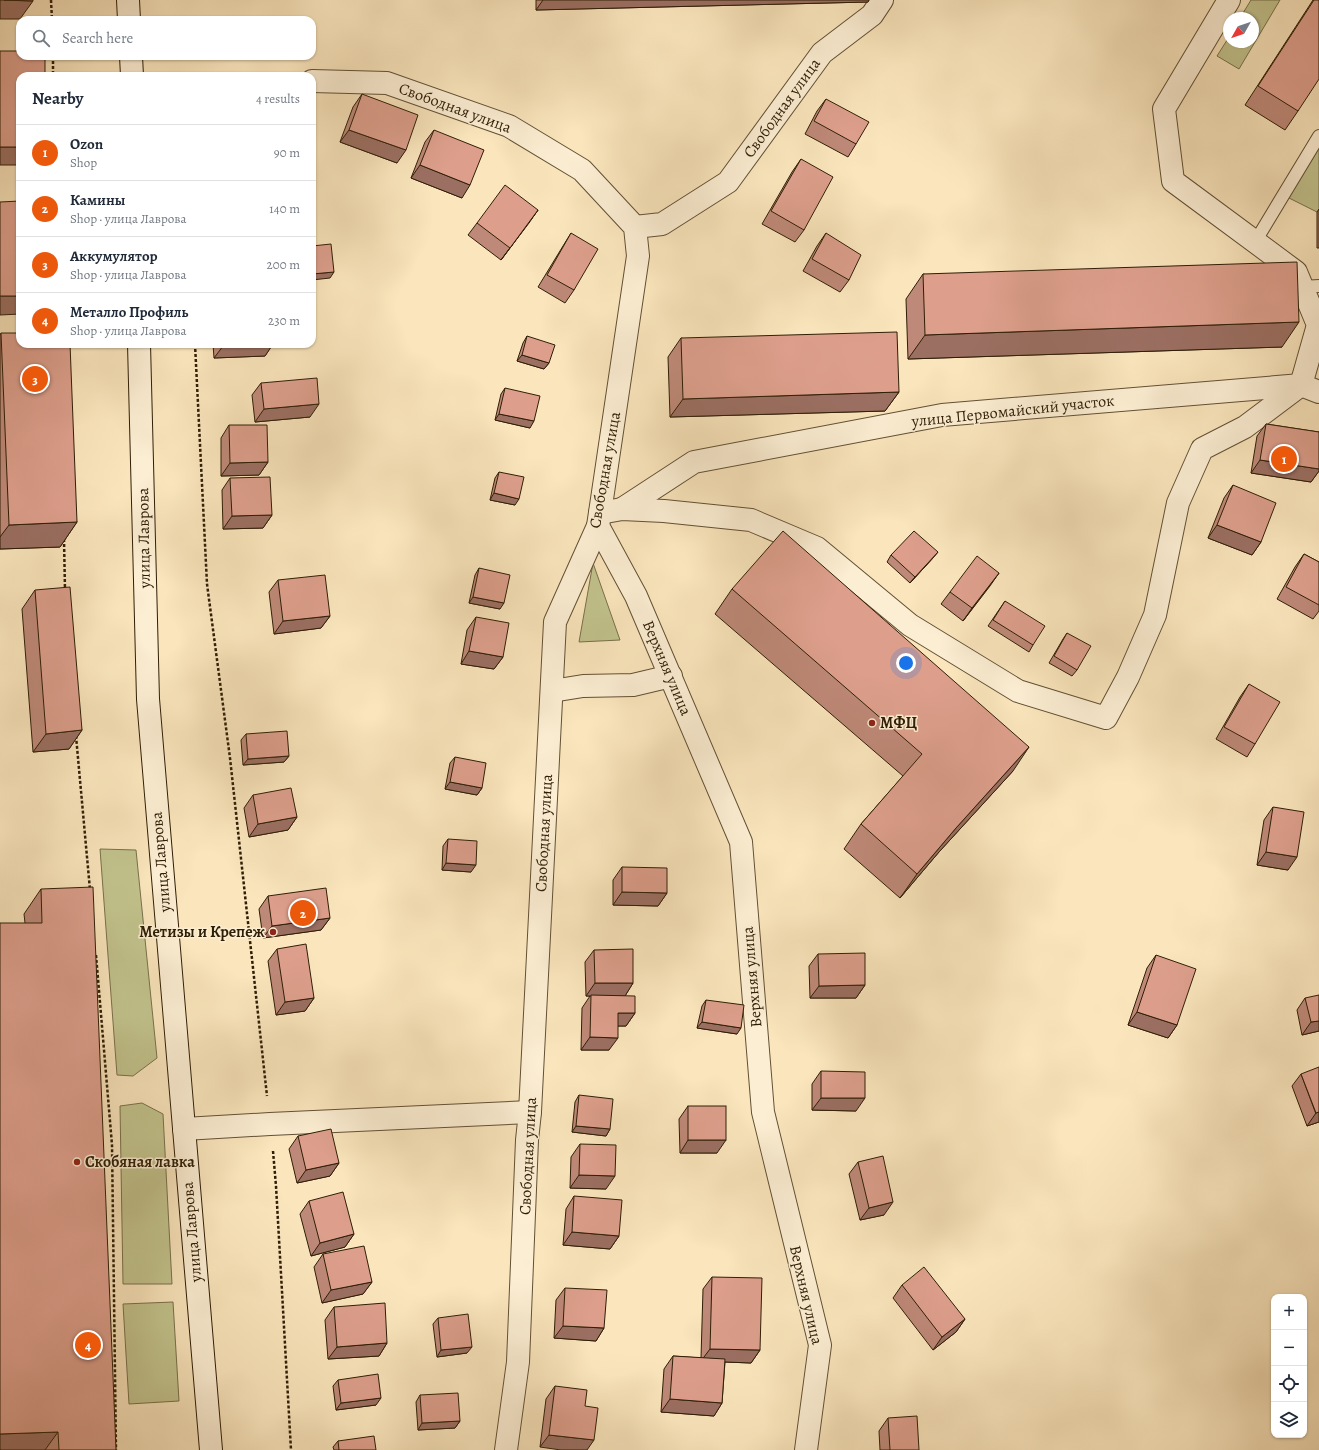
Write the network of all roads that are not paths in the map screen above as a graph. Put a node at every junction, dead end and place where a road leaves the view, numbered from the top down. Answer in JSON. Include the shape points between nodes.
{"nodes":[{"id":1,"x":128,"y":0,"type":"edge"},
{"id":2,"x":882,"y":0,"type":"edge"},
{"id":3,"x":1230,"y":0,"type":"edge"},
{"id":4,"x":129,"y":16,"type":"edge"},
{"id":5,"x":131,"y":60,"type":"edge"},
{"id":6,"x":132,"y":72,"type":"edge"},
{"id":7,"x":316,"y":81,"type":"edge"},
{"id":8,"x":1319,"y":136,"type":"edge"},
{"id":9,"x":635,"y":227,"type":"junction"},
{"id":10,"x":1255,"y":242,"type":"junction"},
{"id":11,"x":1311,"y":287,"type":"edge"},
{"id":12,"x":139,"y":348,"type":"edge"},
{"id":13,"x":1310,"y":389,"type":"edge"},
{"id":14,"x":622,"y":509,"type":"junction"},
{"id":15,"x":599,"y":520,"type":"junction"},
{"id":16,"x":671,"y":676,"type":"junction"},
{"id":17,"x":552,"y":691,"type":"junction"},
{"id":18,"x":530,"y":1112,"type":"junction"},
{"id":19,"x":184,"y":1129,"type":"junction"},
{"id":20,"x":211,"y":1450,"type":"edge"},
{"id":21,"x":506,"y":1450,"type":"edge"},
{"id":22,"x":806,"y":1450,"type":"edge"}],
"edges":[{"from":1,"to":4,"type":"street"},
{"from":2,"to":9,"type":"street","name":"Свободная улица","via":[[872,15],[822,53],[728,182],[662,224]]},
{"from":3,"to":10,"type":"street","via":[[1164,109],[1173,181]]},
{"from":5,"to":6,"type":"street"},
{"from":7,"to":9,"type":"street","name":"Свободная улица","via":[[387,83],[509,126],[582,170]]},
{"from":8,"to":10,"type":"lane"},
{"from":9,"to":15,"type":"street","name":"Свободная улица","via":[[638,256]]},
{"from":10,"to":11,"type":"street","via":[[1296,272]]},
{"from":11,"to":13,"type":"street","via":[[1318,326]]},
{"from":12,"to":19,"type":"street","name":"улица Лаврова","via":[[148,699]]},
{"from":13,"to":14,"type":"street","name":"улица Первомайский участок","via":[[942,415],[694,462]]},
{"from":13,"to":14,"type":"street","name":"улица Первомайский участок","via":[[1202,449],[1178,503],[1155,615],[1128,677],[1106,718],[1018,691],[910,625],[817,548],[751,520]]},
{"from":14,"to":15,"type":"street","name":"улица Первомайский участок"},
{"from":15,"to":16,"type":"street","name":"Верхняя улица"},
{"from":15,"to":17,"type":"street","name":"Свободная улица","via":[[556,622]]},
{"from":16,"to":17,"type":"street","via":[[633,685],[583,686]]},
{"from":16,"to":22,"type":"street","name":"Верхняя улица","via":[[741,842],[762,1112],[820,1344]]},
{"from":17,"to":18,"type":"street","name":"Свободная улица"},
{"from":18,"to":19,"type":"street"},
{"from":18,"to":21,"type":"street","name":"Свободная улица","via":[[518,1362]]},
{"from":19,"to":20,"type":"street","name":"улица Лаврова"}]}
